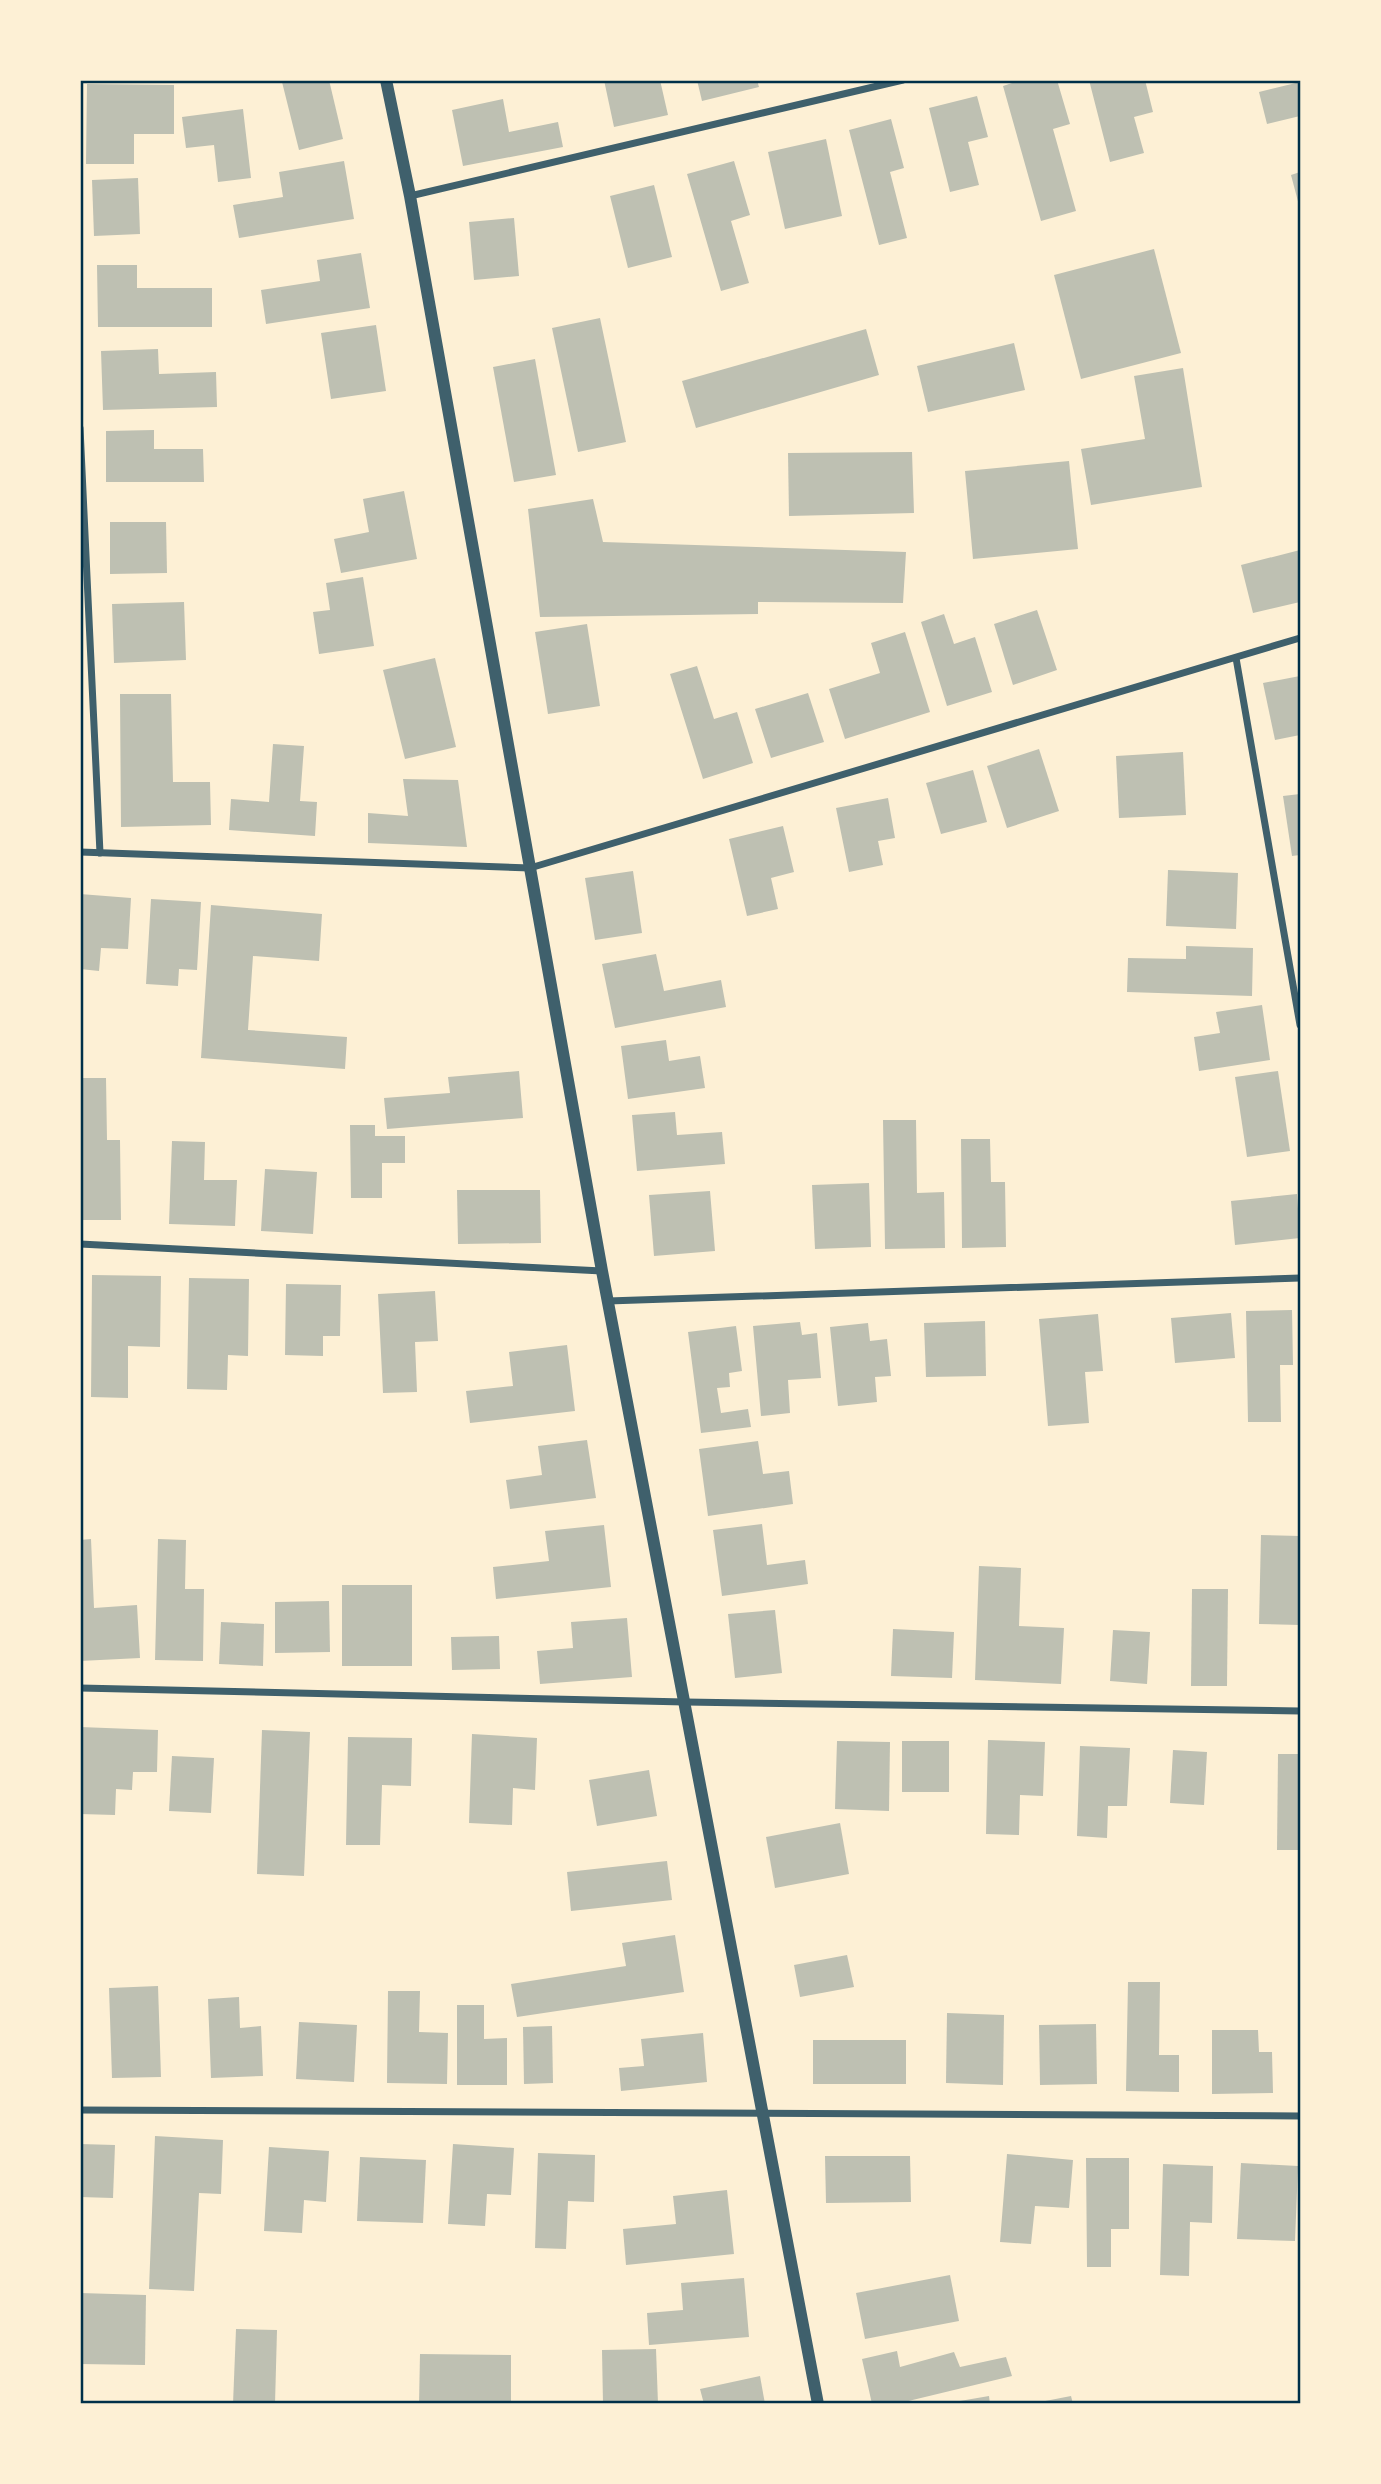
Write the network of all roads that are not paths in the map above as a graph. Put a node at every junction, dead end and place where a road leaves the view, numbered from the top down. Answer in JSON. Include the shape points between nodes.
{"nodes":[{"id":1,"x":386,"y":80,"type":"edge"},
{"id":2,"x":903,"y":80,"type":"edge"},
{"id":3,"x":410,"y":196,"type":"junction"},
{"id":4,"x":80,"y":428,"type":"edge"},
{"id":5,"x":1300,"y":638,"type":"edge"},
{"id":6,"x":1236,"y":658,"type":"junction"},
{"id":7,"x":80,"y":852,"type":"edge"},
{"id":8,"x":100,"y":853,"type":"junction"},
{"id":9,"x":530,"y":868,"type":"junction"},
{"id":10,"x":1300,"y":1025,"type":"edge"},
{"id":11,"x":80,"y":1244,"type":"edge"},
{"id":12,"x":602,"y":1271,"type":"junction"},
{"id":13,"x":1300,"y":1278,"type":"edge"},
{"id":14,"x":608,"y":1301,"type":"junction"},
{"id":15,"x":80,"y":1688,"type":"edge"},
{"id":16,"x":685,"y":1702,"type":"junction"},
{"id":17,"x":1300,"y":1711,"type":"edge"},
{"id":18,"x":80,"y":2110,"type":"edge"},
{"id":19,"x":760,"y":2112,"type":"junction"},
{"id":20,"x":1300,"y":2116,"type":"edge"},
{"id":21,"x":818,"y":2403,"type":"edge"}],
"edges":[{"from":1,"to":3,"type":"street"},
{"from":2,"to":3,"type":"street"},
{"from":3,"to":9,"type":"street"},
{"from":4,"to":8,"type":"street"},
{"from":5,"to":6,"type":"street"},
{"from":6,"to":9,"type":"street"},
{"from":6,"to":10,"type":"street"},
{"from":7,"to":8,"type":"street"},
{"from":8,"to":9,"type":"street"},
{"from":9,"to":12,"type":"street"},
{"from":11,"to":12,"type":"street"},
{"from":12,"to":14,"type":"street"},
{"from":13,"to":14,"type":"street"},
{"from":14,"to":16,"type":"street"},
{"from":15,"to":16,"type":"street"},
{"from":16,"to":17,"type":"street"},
{"from":16,"to":19,"type":"street"},
{"from":18,"to":19,"type":"street"},
{"from":19,"to":20,"type":"street"},
{"from":19,"to":21,"type":"street"}]}
